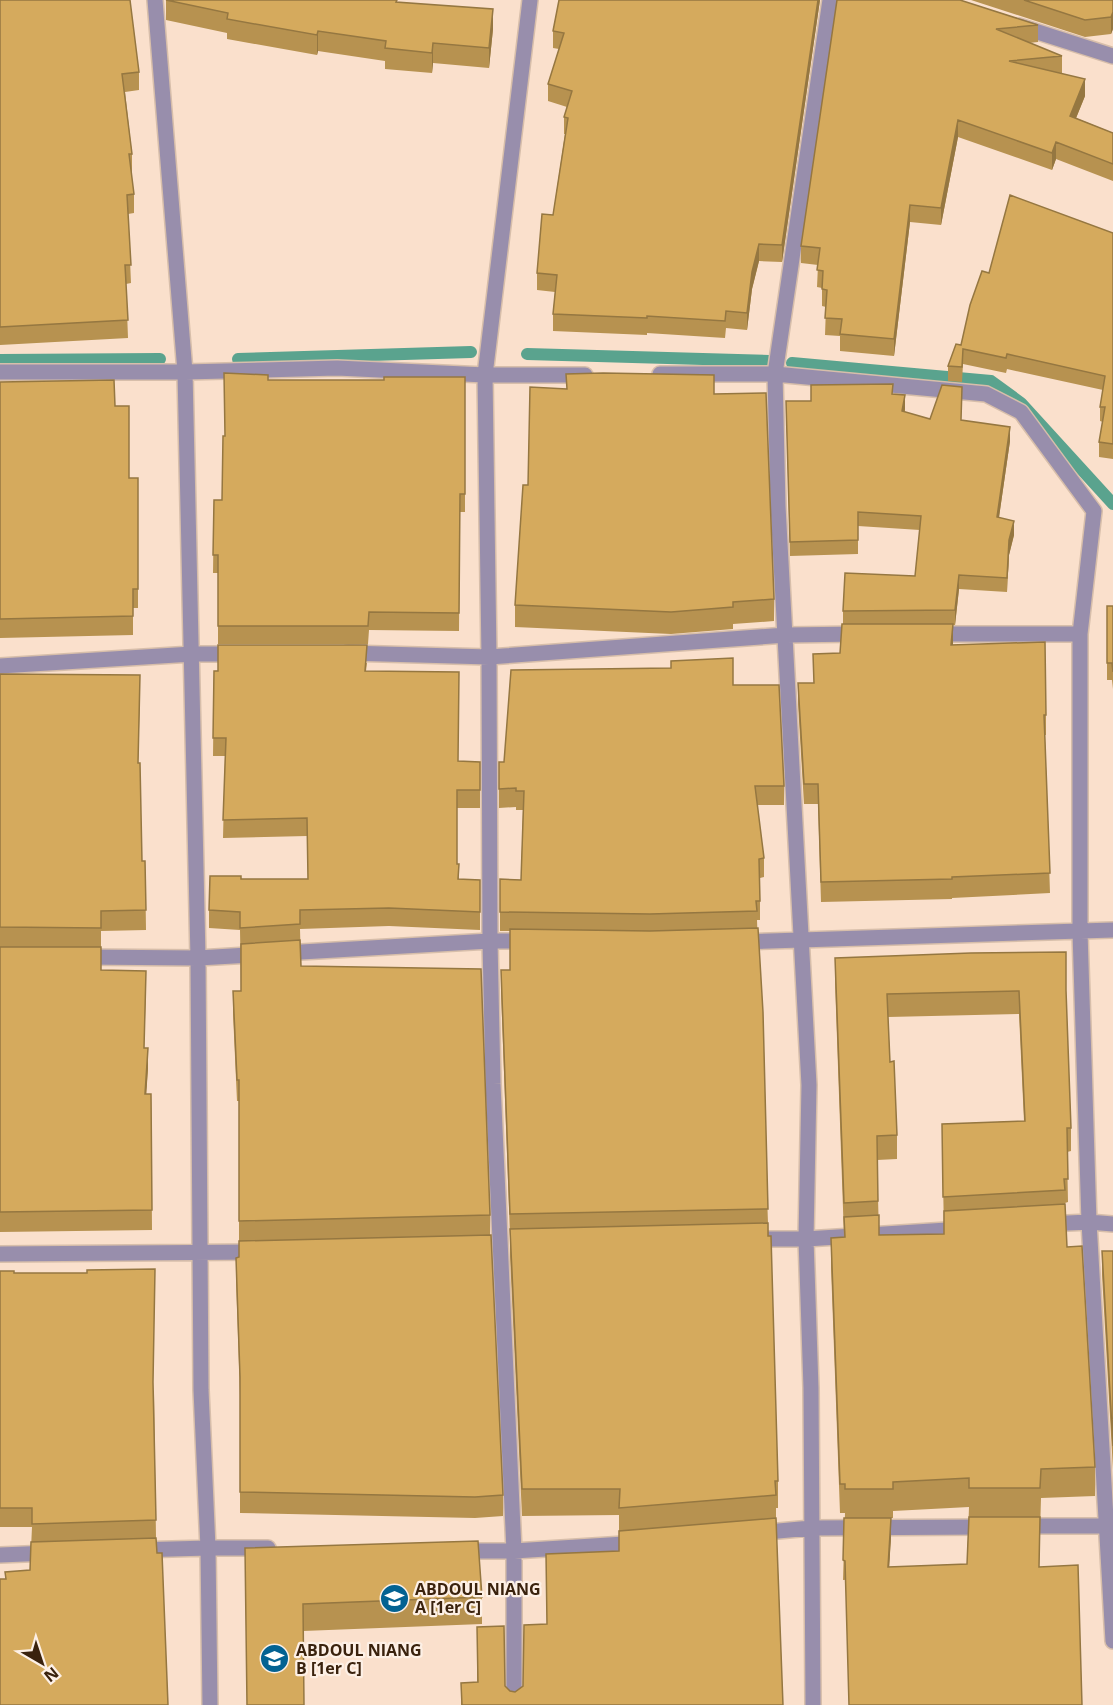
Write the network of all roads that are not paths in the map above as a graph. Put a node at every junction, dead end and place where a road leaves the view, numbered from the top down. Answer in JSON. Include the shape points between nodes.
{"nodes":[{"id":1,"x":155,"y":0,"type":"edge"},
{"id":2,"x":530,"y":0,"type":"edge"},
{"id":3,"x":830,"y":0,"type":"edge"},
{"id":4,"x":1002,"y":20,"type":"edge"},
{"id":5,"x":1113,"y":56,"type":"edge"},
{"id":6,"x":0,"y":372,"type":"edge"},
{"id":7,"x":185,"y":372,"type":"junction"},
{"id":8,"x":775,"y":374,"type":"junction"},
{"id":9,"x":484,"y":375,"type":"junction"},
{"id":10,"x":601,"y":375,"type":"edge"},
{"id":11,"x":647,"y":375,"type":"edge"},
{"id":12,"x":786,"y":634,"type":"junction"},
{"id":13,"x":880,"y":634,"type":"edge"},
{"id":14,"x":915,"y":634,"type":"edge"},
{"id":15,"x":1080,"y":634,"type":"junction"},
{"id":16,"x":336,"y":653,"type":"edge"},
{"id":17,"x":192,"y":654,"type":"junction"},
{"id":18,"x":252,"y":654,"type":"edge"},
{"id":19,"x":489,"y":657,"type":"junction"},
{"id":20,"x":0,"y":666,"type":"edge"},
{"id":21,"x":1113,"y":930,"type":"edge"},
{"id":22,"x":1080,"y":932,"type":"junction"},
{"id":23,"x":801,"y":940,"type":"junction"},
{"id":24,"x":490,"y":941,"type":"junction"},
{"id":25,"x":547,"y":942,"type":"edge"},
{"id":26,"x":719,"y":942,"type":"edge"},
{"id":27,"x":70,"y":957,"type":"edge"},
{"id":28,"x":198,"y":958,"type":"junction"},
{"id":29,"x":1089,"y":1222,"type":"junction"},
{"id":30,"x":1113,"y":1224,"type":"edge"},
{"id":31,"x":1034,"y":1225,"type":"edge"},
{"id":32,"x":978,"y":1228,"type":"edge"},
{"id":33,"x":806,"y":1239,"type":"junction"},
{"id":34,"x":738,"y":1240,"type":"edge"},
{"id":35,"x":270,"y":1251,"type":"edge"},
{"id":36,"x":200,"y":1253,"type":"junction"},
{"id":37,"x":0,"y":1254,"type":"edge"},
{"id":38,"x":1110,"y":1526,"type":"edge"},
{"id":39,"x":811,"y":1528,"type":"junction"},
{"id":40,"x":741,"y":1534,"type":"edge"},
{"id":41,"x":660,"y":1542,"type":"edge"},
{"id":42,"x":208,"y":1548,"type":"junction"},
{"id":43,"x":288,"y":1549,"type":"edge"},
{"id":44,"x":115,"y":1551,"type":"edge"},
{"id":45,"x":447,"y":1551,"type":"edge"},
{"id":46,"x":514,"y":1551,"type":"junction"},
{"id":47,"x":69,"y":1552,"type":"edge"},
{"id":48,"x":0,"y":1555,"type":"edge"},
{"id":49,"x":1113,"y":1641,"type":"edge"},
{"id":50,"x":210,"y":1705,"type":"edge"},
{"id":51,"x":514,"y":1705,"type":"edge"},
{"id":52,"x":813,"y":1705,"type":"edge"}],
"edges":[{"from":1,"to":7,"type":"street"},
{"from":2,"to":9,"type":"street"},
{"from":3,"to":8,"type":"street"},
{"from":4,"to":5,"type":"street"},
{"from":6,"to":7,"type":"street"},
{"from":7,"to":9,"type":"street","via":[[337,368]]},
{"from":7,"to":17,"type":"street"},
{"from":8,"to":11,"type":"street"},
{"from":8,"to":12,"type":"street"},
{"from":8,"to":15,"type":"street","via":[[986,394],[1021,412],[1094,511]]},
{"from":9,"to":10,"type":"street"},
{"from":9,"to":19,"type":"street"},
{"from":12,"to":13,"type":"street"},
{"from":12,"to":19,"type":"street"},
{"from":12,"to":23,"type":"street"},
{"from":14,"to":15,"type":"street"},
{"from":15,"to":22,"type":"street"},
{"from":16,"to":19,"type":"street"},
{"from":17,"to":18,"type":"street"},
{"from":17,"to":20,"type":"street"},
{"from":17,"to":28,"type":"street"},
{"from":19,"to":24,"type":"street"},
{"from":21,"to":22,"type":"street"},
{"from":22,"to":23,"type":"street"},
{"from":22,"to":29,"type":"street"},
{"from":23,"to":26,"type":"street"},
{"from":23,"to":33,"type":"street","via":[[809,1085]]},
{"from":24,"to":25,"type":"street"},
{"from":24,"to":28,"type":"street"},
{"from":24,"to":46,"type":"street"},
{"from":27,"to":28,"type":"street"},
{"from":28,"to":36,"type":"street"},
{"from":29,"to":30,"type":"street"},
{"from":29,"to":31,"type":"street"},
{"from":29,"to":38,"type":"street"},
{"from":32,"to":33,"type":"street"},
{"from":33,"to":34,"type":"street"},
{"from":33,"to":39,"type":"street"},
{"from":35,"to":36,"type":"street"},
{"from":36,"to":37,"type":"street"},
{"from":36,"to":42,"type":"street"},
{"from":38,"to":39,"type":"street"},
{"from":38,"to":49,"type":"street"},
{"from":39,"to":40,"type":"street"},
{"from":39,"to":52,"type":"street"},
{"from":41,"to":46,"type":"street"},
{"from":42,"to":43,"type":"street"},
{"from":42,"to":44,"type":"street"},
{"from":42,"to":50,"type":"street"},
{"from":45,"to":46,"type":"street"},
{"from":46,"to":51,"type":"street"},
{"from":47,"to":48,"type":"street"}]}
